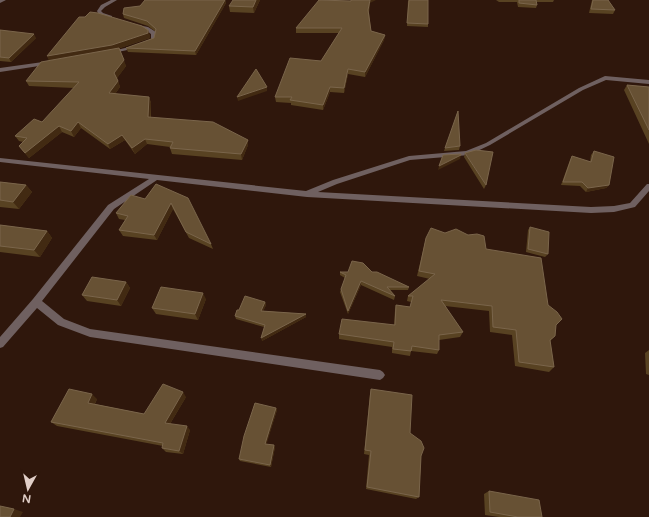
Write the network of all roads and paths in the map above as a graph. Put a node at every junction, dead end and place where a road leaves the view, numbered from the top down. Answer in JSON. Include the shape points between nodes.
{"nodes":[{"id":1,"x":4,"y":0,"type":"edge"},
{"id":2,"x":115,"y":0,"type":"edge"},
{"id":3,"x":0,"y":2,"type":"edge"},
{"id":4,"x":116,"y":19,"type":"edge"},
{"id":5,"x":131,"y":23,"type":"edge"},
{"id":6,"x":104,"y":54,"type":"edge"},
{"id":7,"x":53,"y":63,"type":"edge"},
{"id":8,"x":0,"y":70,"type":"edge"},
{"id":9,"x":649,"y":82,"type":"edge"},
{"id":10,"x":0,"y":160,"type":"edge"},
{"id":11,"x":155,"y":178,"type":"junction"},
{"id":12,"x":649,"y":186,"type":"edge"},
{"id":13,"x":307,"y":194,"type":"junction"},
{"id":14,"x":36,"y":302,"type":"junction"},
{"id":15,"x":0,"y":344,"type":"edge"},
{"id":16,"x":380,"y":375,"type":"dead end"}],
"edges":[{"from":1,"to":3,"type":"street"},
{"from":2,"to":4,"type":"street","via":[[99,11]]},
{"from":5,"to":6,"type":"street","via":[[154,33],[153,40],[140,46]]},
{"from":7,"to":8,"type":"street"},
{"from":9,"to":13,"type":"street","via":[[605,78],[581,89],[488,144],[467,153],[409,158]]},
{"from":10,"to":11,"type":"street"},
{"from":11,"to":13,"type":"street"},
{"from":11,"to":14,"type":"street","via":[[112,207]]},
{"from":12,"to":13,"type":"street","via":[[632,205],[591,210]]},
{"from":14,"to":15,"type":"street"},
{"from":14,"to":16,"type":"street","via":[[61,322],[90,334]]}]}
